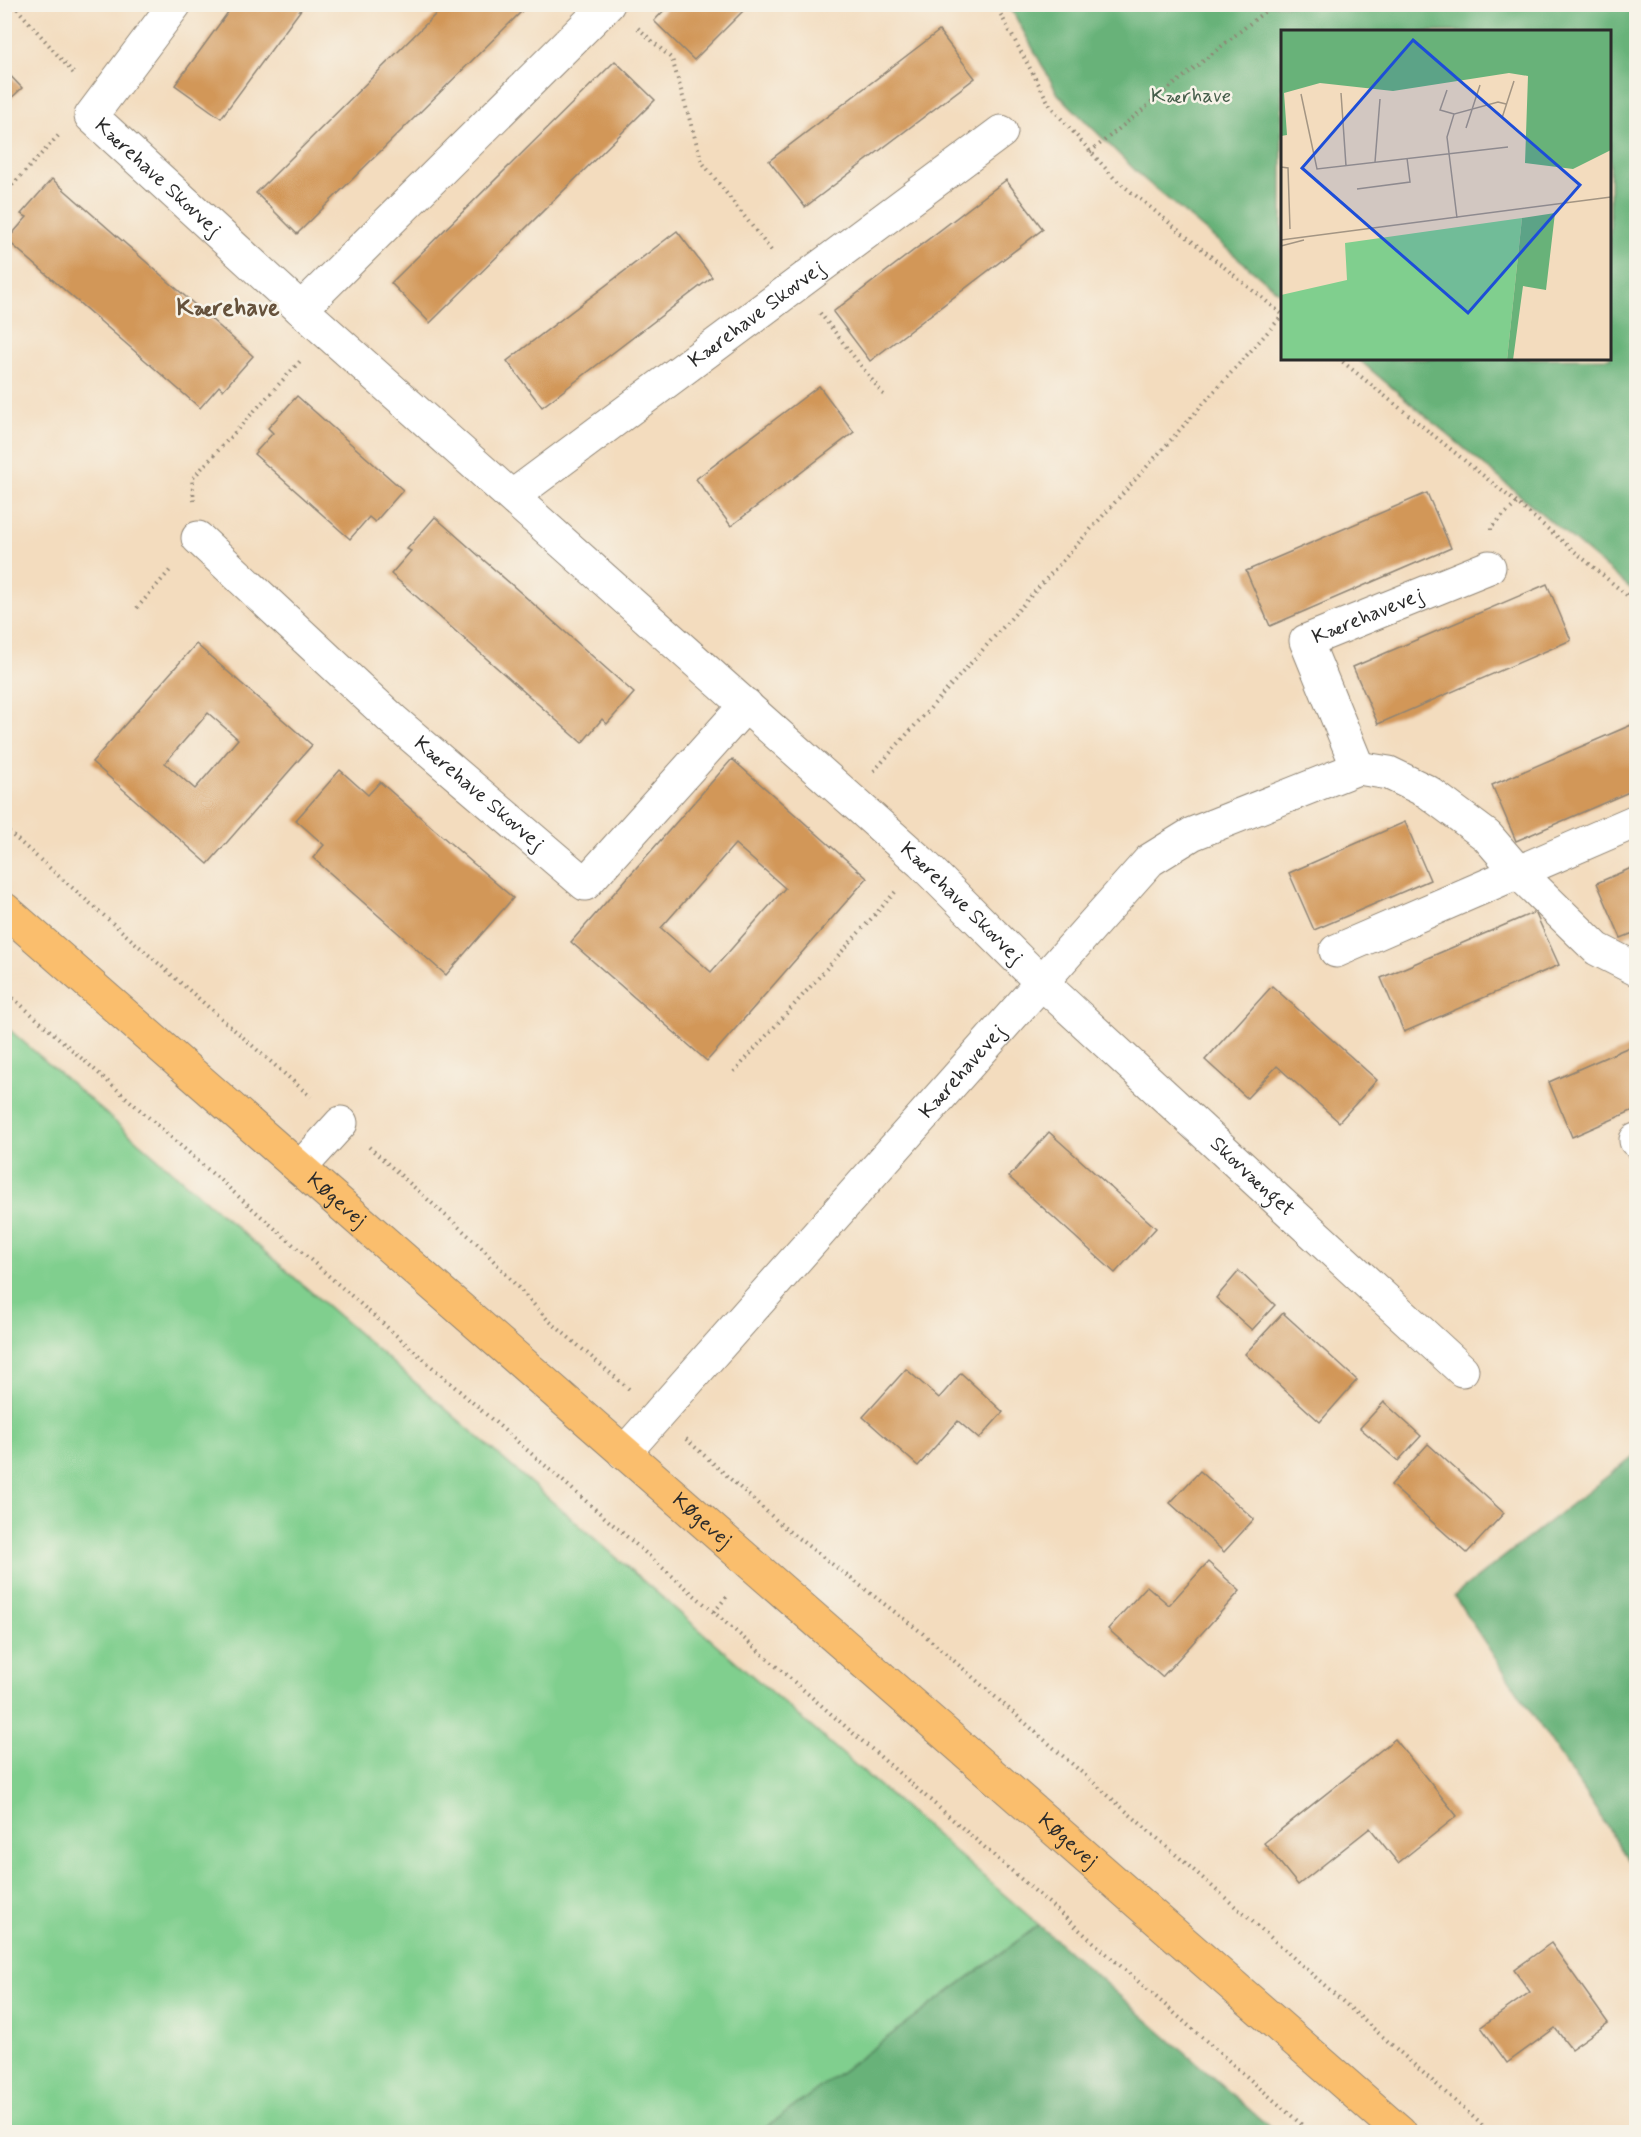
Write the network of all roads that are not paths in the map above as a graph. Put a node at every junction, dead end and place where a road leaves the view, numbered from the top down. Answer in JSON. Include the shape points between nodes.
{"nodes":[{"id":1,"x":175,"y":4,"type":"edge"},
{"id":2,"x":619,"y":12,"type":"edge"},
{"id":3,"x":1001,"y":132,"type":"dead end"},
{"id":4,"x":301,"y":309,"type":"junction"},
{"id":5,"x":513,"y":496,"type":"junction"},
{"id":6,"x":198,"y":538,"type":"road end"},
{"id":7,"x":1489,"y":567,"type":"dead end"},
{"id":8,"x":746,"y":705,"type":"junction"},
{"id":9,"x":1358,"y":768,"type":"junction"},
{"id":10,"x":1636,"y":821,"type":"edge"},
{"id":11,"x":1518,"y":872,"type":"junction"},
{"id":12,"x":4,"y":909,"type":"edge"},
{"id":13,"x":1336,"y":951,"type":"dead end"},
{"id":14,"x":1636,"y":969,"type":"edge"},
{"id":15,"x":1041,"y":982,"type":"junction"},
{"id":16,"x":341,"y":1123,"type":"road end"},
{"id":17,"x":300,"y":1168,"type":"junction"},
{"id":18,"x":1462,"y":1370,"type":"dead end"},
{"id":19,"x":624,"y":1453,"type":"junction"},
{"id":20,"x":1400,"y":2133,"type":"edge"}],
"edges":[{"from":1,"to":4,"type":"street","name":"Kærehave Skovvej","via":[[91,116]]},
{"from":2,"to":4,"type":"street"},
{"from":3,"to":5,"type":"street","name":"Kærehave Skovvej"},
{"from":4,"to":5,"type":"street","name":"Kærehave Skovvej"},
{"from":5,"to":8,"type":"street","name":"Kærehave Skovvej"},
{"from":6,"to":8,"type":"street","name":"Kærehave Skovvej","via":[[393,720],[585,884]]},
{"from":7,"to":9,"type":"street","name":"Kærehavevej","via":[[1306,641]]},
{"from":8,"to":15,"type":"street","name":"Kærehave Skovvej","via":[[922,863]]},
{"from":9,"to":11,"type":"street","via":[[1389,773],[1428,792],[1487,836]]},
{"from":9,"to":15,"type":"street","name":"Kærehavevej","via":[[1192,834],[1150,860]]},
{"from":10,"to":11,"type":"street"},
{"from":11,"to":13,"type":"street"},
{"from":11,"to":14,"type":"street","via":[[1597,949]]},
{"from":12,"to":17,"type":"main road","name":"Køgevej"},
{"from":15,"to":18,"type":"street","name":"Skovvænget"},
{"from":15,"to":19,"type":"street","name":"Kærehavevej"},
{"from":16,"to":17,"type":"street"},
{"from":17,"to":19,"type":"main road","name":"Køgevej"},
{"from":19,"to":20,"type":"main road","name":"Køgevej"}]}
